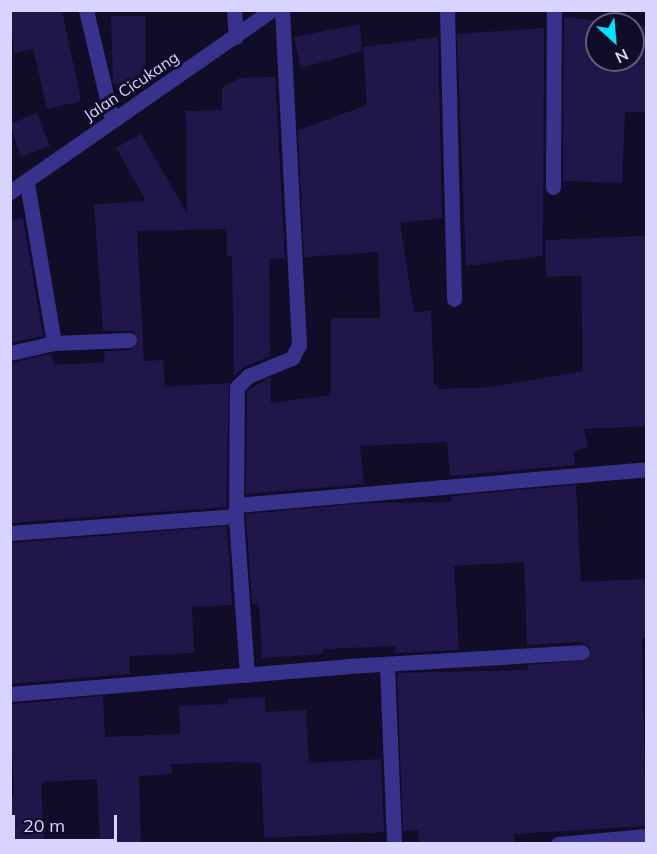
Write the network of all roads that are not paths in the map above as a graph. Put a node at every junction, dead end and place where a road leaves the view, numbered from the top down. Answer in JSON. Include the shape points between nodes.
{"nodes":[{"id":1,"x":86,"y":10,"type":"edge"},
{"id":2,"x":234,"y":10,"type":"edge"},
{"id":3,"x":272,"y":10,"type":"edge"},
{"id":4,"x":282,"y":10,"type":"edge"},
{"id":5,"x":447,"y":10,"type":"edge"},
{"id":6,"x":554,"y":10,"type":"edge"},
{"id":7,"x":236,"y":37,"type":"junction"},
{"id":8,"x":112,"y":120,"type":"junction"},
{"id":9,"x":27,"y":183,"type":"junction"},
{"id":10,"x":553,"y":187,"type":"dead end"},
{"id":11,"x":10,"y":192,"type":"edge"},
{"id":12,"x":454,"y":299,"type":"dead end"},
{"id":13,"x":129,"y":340,"type":"dead end"},
{"id":14,"x":54,"y":343,"type":"junction"},
{"id":15,"x":10,"y":353,"type":"edge"},
{"id":16,"x":646,"y":469,"type":"edge"},
{"id":17,"x":237,"y":511,"type":"junction"},
{"id":18,"x":10,"y":533,"type":"edge"},
{"id":19,"x":582,"y":652,"type":"dead end"},
{"id":20,"x":387,"y":666,"type":"junction"},
{"id":21,"x":247,"y":675,"type":"junction"},
{"id":22,"x":10,"y":694,"type":"edge"},
{"id":23,"x":646,"y":836,"type":"edge"},
{"id":24,"x":394,"y":843,"type":"edge"},
{"id":25,"x":558,"y":843,"type":"edge"}],
"edges":[{"from":1,"to":8,"type":"street"},
{"from":2,"to":7,"type":"street"},
{"from":3,"to":7,"type":"street","name":"Jalan Cicukang"},
{"from":4,"to":17,"type":"street","via":[[299,345],[292,358],[248,376],[237,387]]},
{"from":5,"to":12,"type":"street"},
{"from":6,"to":10,"type":"street"},
{"from":7,"to":8,"type":"street","name":"Jalan Cicukang"},
{"from":8,"to":9,"type":"street","name":"Jalan Cicukang"},
{"from":9,"to":11,"type":"street","name":"Jalan Cicukang"},
{"from":9,"to":14,"type":"street"},
{"from":13,"to":14,"type":"street"},
{"from":14,"to":15,"type":"street"},
{"from":16,"to":17,"type":"street"},
{"from":17,"to":18,"type":"street"},
{"from":17,"to":21,"type":"street"},
{"from":19,"to":20,"type":"street"},
{"from":20,"to":21,"type":"street"},
{"from":20,"to":24,"type":"street"},
{"from":21,"to":22,"type":"street"},
{"from":23,"to":25,"type":"street"}]}
